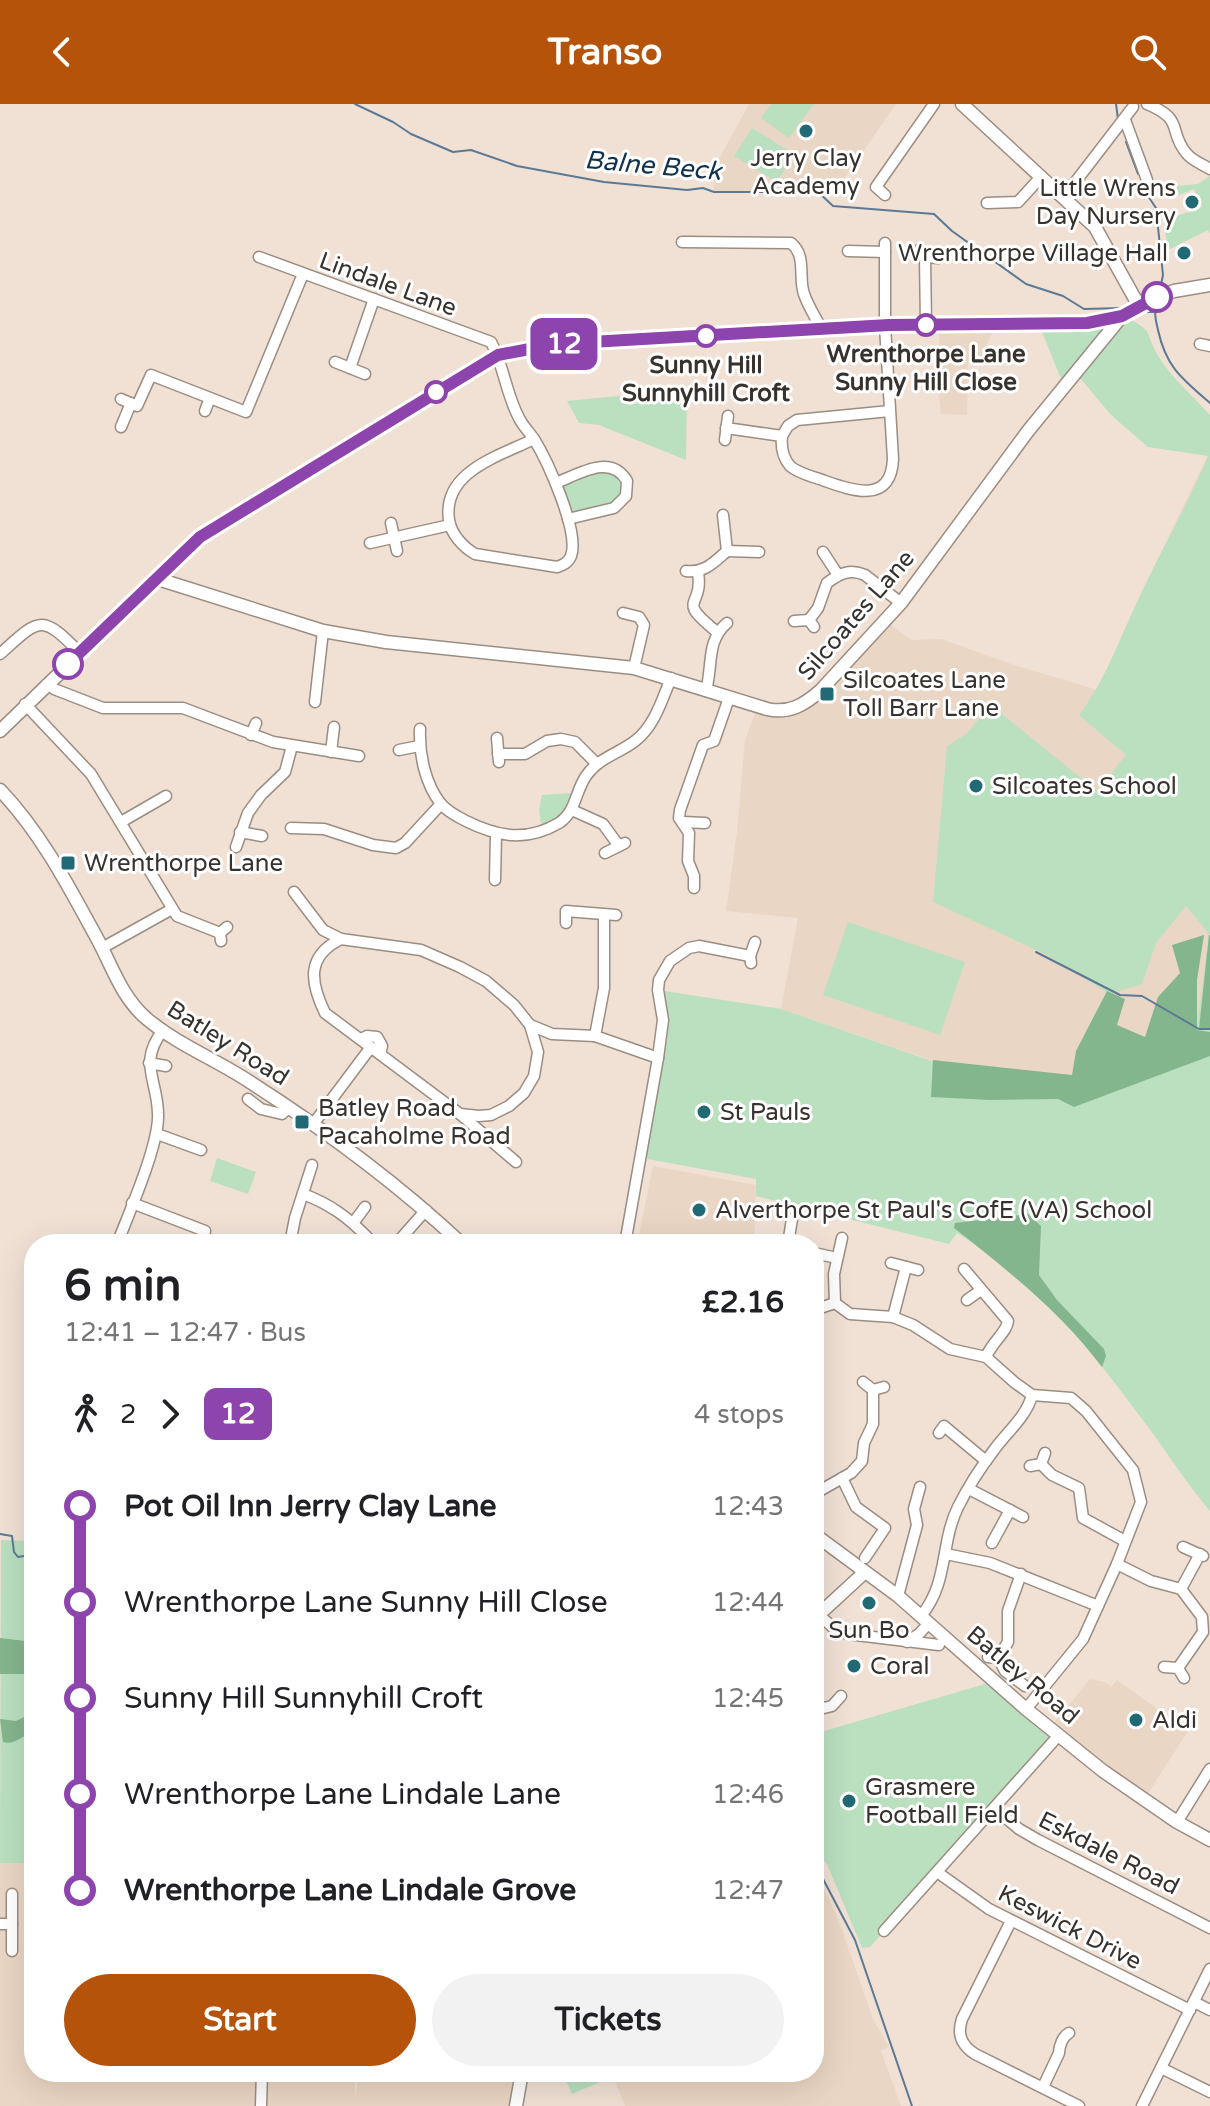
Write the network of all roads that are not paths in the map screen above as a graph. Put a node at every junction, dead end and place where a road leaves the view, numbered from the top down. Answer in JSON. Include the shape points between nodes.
{"nodes":[{"id":1,"x":934,"y":104,"type":"edge"},
{"id":2,"x":962,"y":104,"type":"edge"},
{"id":3,"x":1147,"y":104,"type":"edge"},
{"id":4,"x":1133,"y":107,"type":"dead end"},
{"id":5,"x":1125,"y":120,"type":"junction"},
{"id":6,"x":1210,"y":169,"type":"edge"},
{"id":7,"x":1040,"y":178,"type":"junction"},
{"id":8,"x":1146,"y":180,"type":"dead end"},
{"id":9,"x":885,"y":195,"type":"dead end"},
{"id":10,"x":1063,"y":198,"type":"junction"},
{"id":11,"x":987,"y":203,"type":"dead end"},
{"id":12,"x":682,"y":242,"type":"dead end"},
{"id":13,"x":848,"y":251,"type":"dead end"},
{"id":14,"x":259,"y":257,"type":"dead end"},
{"id":15,"x":938,"y":258,"type":"dead end"},
{"id":16,"x":303,"y":274,"type":"junction"},
{"id":17,"x":1210,"y":285,"type":"edge"},
{"id":18,"x":374,"y":299,"type":"junction"},
{"id":19,"x":1139,"y":306,"type":"junction"},
{"id":20,"x":1122,"y":316,"type":"junction"},
{"id":21,"x":926,"y":325,"type":"junction"},
{"id":22,"x":885,"y":326,"type":"junction"},
{"id":23,"x":822,"y":330,"type":"junction"},
{"id":24,"x":498,"y":355,"type":"junction"},
{"id":25,"x":335,"y":362,"type":"dead end"},
{"id":26,"x":350,"y":368,"type":"junction"},
{"id":27,"x":365,"y":374,"type":"dead end"},
{"id":28,"x":210,"y":398,"type":"junction"},
{"id":29,"x":205,"y":411,"type":"dead end"},
{"id":30,"x":890,"y":411,"type":"junction"},
{"id":31,"x":728,"y":416,"type":"dead end"},
{"id":32,"x":121,"y":427,"type":"dead end"},
{"id":33,"x":782,"y":436,"type":"junction"},
{"id":34,"x":534,"y":439,"type":"junction"},
{"id":35,"x":556,"y":483,"type":"junction"},
{"id":36,"x":723,"y":515,"type":"dead end"},
{"id":37,"x":568,"y":519,"type":"junction"},
{"id":38,"x":391,"y":523,"type":"dead end"},
{"id":39,"x":450,"y":525,"type":"junction"},
{"id":40,"x":394,"y":538,"type":"junction"},
{"id":41,"x":370,"y":543,"type":"dead end"},
{"id":42,"x":397,"y":551,"type":"dead end"},
{"id":43,"x":727,"y":551,"type":"junction"},
{"id":44,"x":759,"y":552,"type":"dead end"},
{"id":45,"x":823,"y":552,"type":"dead end"},
{"id":46,"x":686,"y":571,"type":"dead end"},
{"id":47,"x":698,"y":572,"type":"junction"},
{"id":48,"x":838,"y":575,"type":"junction"},
{"id":49,"x":158,"y":579,"type":"junction"},
{"id":50,"x":901,"y":603,"type":"junction"},
{"id":51,"x":623,"y":613,"type":"dead end"},
{"id":52,"x":794,"y":621,"type":"dead end"},
{"id":53,"x":727,"y":623,"type":"dead end"},
{"id":54,"x":323,"y":631,"type":"junction"},
{"id":55,"x":717,"y":632,"type":"junction"},
{"id":56,"x":80,"y":653,"type":"junction"},
{"id":57,"x":0,"y":654,"type":"edge"},
{"id":58,"x":634,"y":668,"type":"junction"},
{"id":59,"x":671,"y":678,"type":"junction"},
{"id":60,"x":47,"y":684,"type":"junction"},
{"id":61,"x":706,"y":691,"type":"junction"},
{"id":62,"x":729,"y":698,"type":"junction"},
{"id":63,"x":315,"y":702,"type":"dead end"},
{"id":64,"x":25,"y":704,"type":"junction"},
{"id":65,"x":256,"y":723,"type":"dead end"},
{"id":66,"x":334,"y":727,"type":"dead end"},
{"id":67,"x":420,"y":729,"type":"dead end"},
{"id":68,"x":0,"y":731,"type":"edge"},
{"id":69,"x":251,"y":735,"type":"junction"},
{"id":70,"x":497,"y":738,"type":"dead end"},
{"id":71,"x":292,"y":746,"type":"junction"},
{"id":72,"x":419,"y":746,"type":"junction"},
{"id":73,"x":399,"y":750,"type":"dead end"},
{"id":74,"x":331,"y":752,"type":"junction"},
{"id":75,"x":359,"y":756,"type":"dead end"},
{"id":76,"x":596,"y":763,"type":"junction"},
{"id":77,"x":0,"y":790,"type":"edge"},
{"id":78,"x":168,"y":795,"type":"dead end"},
{"id":79,"x":441,"y":804,"type":"junction"},
{"id":80,"x":572,"y":810,"type":"junction"},
{"id":81,"x":679,"y":821,"type":"junction"},
{"id":82,"x":121,"y":822,"type":"junction"},
{"id":83,"x":705,"y":823,"type":"dead end"},
{"id":84,"x":295,"y":830,"type":"dead end"},
{"id":85,"x":240,"y":832,"type":"junction"},
{"id":86,"x":496,"y":834,"type":"junction"},
{"id":87,"x":262,"y":836,"type":"dead end"},
{"id":88,"x":236,"y":847,"type":"dead end"},
{"id":89,"x":605,"y":853,"type":"dead end"},
{"id":90,"x":483,"y":871,"type":"dead end"},
{"id":91,"x":694,"y":888,"type":"dead end"},
{"id":92,"x":294,"y":892,"type":"dead end"},
{"id":93,"x":172,"y":909,"type":"junction"},
{"id":94,"x":566,"y":923,"type":"dead end"},
{"id":95,"x":323,"y":930,"type":"junction"},
{"id":96,"x":223,"y":934,"type":"dead end"},
{"id":97,"x":341,"y":939,"type":"junction"},
{"id":98,"x":755,"y":942,"type":"dead end"},
{"id":99,"x":325,"y":947,"type":"junction"},
{"id":100,"x":102,"y":948,"type":"junction"},
{"id":101,"x":530,"y":1025,"type":"junction"},
{"id":102,"x":163,"y":1030,"type":"junction"},
{"id":103,"x":552,"y":1034,"type":"junction"},
{"id":104,"x":595,"y":1036,"type":"junction"},
{"id":105,"x":376,"y":1050,"type":"junction"},
{"id":106,"x":538,"y":1052,"type":"junction"},
{"id":107,"x":658,"y":1058,"type":"junction"},
{"id":108,"x":149,"y":1063,"type":"junction"},
{"id":109,"x":166,"y":1066,"type":"dead end"},
{"id":110,"x":248,"y":1099,"type":"dead end"},
{"id":111,"x":289,"y":1107,"type":"junction"},
{"id":112,"x":478,"y":1122,"type":"junction"},
{"id":113,"x":314,"y":1123,"type":"junction"},
{"id":114,"x":157,"y":1134,"type":"junction"},
{"id":115,"x":201,"y":1150,"type":"dead end"},
{"id":116,"x":516,"y":1162,"type":"dead end"},
{"id":117,"x":312,"y":1165,"type":"dead end"},
{"id":118,"x":303,"y":1194,"type":"junction"},
{"id":119,"x":132,"y":1203,"type":"junction"},
{"id":120,"x":365,"y":1207,"type":"dead end"},
{"id":121,"x":426,"y":1210,"type":"junction"},
{"id":122,"x":792,"y":1219,"type":"dead end"},
{"id":123,"x":354,"y":1222,"type":"junction"},
{"id":124,"x":121,"y":1234,"type":"edge"},
{"id":125,"x":204,"y":1234,"type":"edge"},
{"id":126,"x":292,"y":1234,"type":"edge"},
{"id":127,"x":364,"y":1234,"type":"edge"},
{"id":128,"x":405,"y":1234,"type":"edge"},
{"id":129,"x":451,"y":1234,"type":"edge"},
{"id":130,"x":627,"y":1234,"type":"edge"},
{"id":131,"x":790,"y":1234,"type":"edge"},
{"id":132,"x":842,"y":1238,"type":"dead end"},
{"id":133,"x":824,"y":1255,"type":"edge"},
{"id":134,"x":837,"y":1258,"type":"junction"},
{"id":135,"x":891,"y":1263,"type":"dead end"},
{"id":136,"x":906,"y":1267,"type":"junction"},
{"id":137,"x":964,"y":1269,"type":"dead end"},
{"id":138,"x":918,"y":1270,"type":"dead end"},
{"id":139,"x":981,"y":1290,"type":"junction"},
{"id":140,"x":967,"y":1300,"type":"dead end"},
{"id":141,"x":835,"y":1303,"type":"junction"},
{"id":142,"x":824,"y":1307,"type":"edge"},
{"id":143,"x":893,"y":1317,"type":"junction"},
{"id":144,"x":986,"y":1357,"type":"junction"},
{"id":145,"x":863,"y":1382,"type":"dead end"},
{"id":146,"x":1032,"y":1395,"type":"junction"},
{"id":147,"x":939,"y":1433,"type":"dead end"},
{"id":148,"x":986,"y":1461,"type":"junction"},
{"id":149,"x":1039,"y":1461,"type":"dead end"},
{"id":150,"x":842,"y":1478,"type":"junction"},
{"id":151,"x":920,"y":1487,"type":"dead end"},
{"id":152,"x":824,"y":1488,"type":"edge"},
{"id":153,"x":969,"y":1489,"type":"junction"},
{"id":154,"x":1010,"y":1510,"type":"junction"},
{"id":155,"x":1023,"y":1517,"type":"dead end"},
{"id":156,"x":824,"y":1541,"type":"edge"},
{"id":157,"x":1125,"y":1541,"type":"junction"},
{"id":158,"x":992,"y":1543,"type":"dead end"},
{"id":159,"x":1183,"y":1547,"type":"dead end"},
{"id":160,"x":946,"y":1554,"type":"junction"},
{"id":161,"x":865,"y":1558,"type":"dead end"},
{"id":162,"x":1117,"y":1564,"type":"junction"},
{"id":163,"x":865,"y":1572,"type":"junction"},
{"id":164,"x":1021,"y":1574,"type":"junction"},
{"id":165,"x":1181,"y":1589,"type":"junction"},
{"id":166,"x":898,"y":1596,"type":"junction"},
{"id":167,"x":1098,"y":1606,"type":"junction"},
{"id":168,"x":824,"y":1610,"type":"edge"},
{"id":169,"x":925,"y":1620,"type":"junction"},
{"id":170,"x":824,"y":1622,"type":"edge"},
{"id":171,"x":907,"y":1642,"type":"junction"},
{"id":172,"x":939,"y":1645,"type":"dead end"},
{"id":173,"x":1164,"y":1667,"type":"dead end"},
{"id":174,"x":1025,"y":1686,"type":"dead end"},
{"id":175,"x":841,"y":1696,"type":"dead end"},
{"id":176,"x":824,"y":1708,"type":"edge"},
{"id":177,"x":1026,"y":1709,"type":"junction"},
{"id":178,"x":1059,"y":1735,"type":"junction"},
{"id":179,"x":1210,"y":1769,"type":"edge"},
{"id":180,"x":994,"y":1808,"type":"junction"},
{"id":181,"x":1177,"y":1822,"type":"junction"},
{"id":182,"x":1210,"y":1840,"type":"edge"},
{"id":183,"x":937,"y":1872,"type":"junction"},
{"id":184,"x":12,"y":1894,"type":"dead end"},
{"id":185,"x":1011,"y":1921,"type":"junction"},
{"id":186,"x":0,"y":1924,"type":"edge"},
{"id":187,"x":12,"y":1924,"type":"junction"},
{"id":188,"x":1210,"y":1928,"type":"edge"},
{"id":189,"x":884,"y":1931,"type":"dead end"},
{"id":190,"x":12,"y":1951,"type":"dead end"},
{"id":191,"x":1210,"y":1969,"type":"edge"},
{"id":192,"x":1192,"y":2006,"type":"junction"},
{"id":193,"x":1210,"y":2010,"type":"edge"},
{"id":194,"x":1069,"y":2033,"type":"dead end"},
{"id":195,"x":1161,"y":2068,"type":"junction"},
{"id":196,"x":262,"y":2082,"type":"edge"},
{"id":197,"x":520,"y":2082,"type":"edge"},
{"id":198,"x":1043,"y":2087,"type":"junction"},
{"id":199,"x":1210,"y":2092,"type":"edge"},
{"id":200,"x":261,"y":2106,"type":"edge"},
{"id":201,"x":516,"y":2106,"type":"edge"},
{"id":202,"x":1079,"y":2106,"type":"edge"},
{"id":203,"x":1142,"y":2106,"type":"edge"}],
"edges":[{"from":1,"to":9,"type":"street","via":[[876,187]]},
{"from":2,"to":7,"type":"street"},
{"from":3,"to":6,"type":"street","via":[[1167,113],[1184,151]]},
{"from":4,"to":5,"type":"street"},
{"from":5,"to":8,"type":"street"},
{"from":5,"to":10,"type":"street"},
{"from":7,"to":10,"type":"street"},
{"from":7,"to":11,"type":"street","via":[[1018,202]]},
{"from":10,"to":19,"type":"street","via":[[1099,233]]},
{"from":12,"to":23,"type":"street","via":[[791,243],[801,259],[802,291]]},
{"from":13,"to":22,"type":"street","via":[[885,247]]},
{"from":14,"to":16,"type":"street","name":"Lindale Lane"},
{"from":15,"to":21,"type":"street","via":[[923,253]]},
{"from":16,"to":18,"type":"street","name":"Lindale Lane"},
{"from":16,"to":28,"type":"street","via":[[246,412]]},
{"from":17,"to":19,"type":"street","via":[[1174,291]]},
{"from":18,"to":24,"type":"street","name":"Lindale Lane","via":[[491,342]]},
{"from":18,"to":26,"type":"street"},
{"from":19,"to":20,"type":"street"},
{"from":20,"to":21,"type":"street","via":[[1054,325]]},
{"from":20,"to":50,"type":"street","name":"Silcoates Lane","via":[[1019,442]]},
{"from":21,"to":22,"type":"street"},
{"from":22,"to":23,"type":"street"},
{"from":22,"to":30,"type":"street"},
{"from":23,"to":24,"type":"street","via":[[556,344]]},
{"from":24,"to":34,"type":"street","via":[[519,418]]},
{"from":24,"to":49,"type":"street","via":[[226,519]]},
{"from":25,"to":26,"type":"street"},
{"from":26,"to":27,"type":"street"},
{"from":28,"to":29,"type":"street"},
{"from":28,"to":32,"type":"street","via":[[151,375],[137,406],[126,401]]},
{"from":30,"to":33,"type":"street","via":[[806,418],[788,426]]},
{"from":30,"to":33,"type":"street","via":[[892,469],[884,483],[869,492],[791,466]]},
{"from":31,"to":33,"type":"street","via":[[726,434]]},
{"from":34,"to":35,"type":"street"},
{"from":34,"to":39,"type":"street","via":[[458,481],[449,501]]},
{"from":35,"to":37,"type":"street"},
{"from":35,"to":37,"type":"street","via":[[601,465],[617,470],[627,481],[626,496],[614,508]]},
{"from":36,"to":43,"type":"street"},
{"from":37,"to":39,"type":"street","via":[[572,554],[557,567],[475,554]]},
{"from":38,"to":40,"type":"street"},
{"from":39,"to":40,"type":"street"},
{"from":40,"to":41,"type":"street"},
{"from":40,"to":42,"type":"street"},
{"from":43,"to":44,"type":"street"},
{"from":43,"to":47,"type":"street"},
{"from":45,"to":48,"type":"street"},
{"from":46,"to":47,"type":"street"},
{"from":47,"to":55,"type":"street","via":[[700,587],[692,605]]},
{"from":48,"to":50,"type":"street","via":[[859,572]]},
{"from":48,"to":52,"type":"street","via":[[823,588],[811,624]]},
{"from":49,"to":54,"type":"street","name":"Silcoates Lane"},
{"from":49,"to":56,"type":"street"},
{"from":50,"to":62,"type":"street","name":"Silcoates Lane","via":[[820,691],[798,707],[776,711]]},
{"from":51,"to":58,"type":"street","via":[[639,617],[644,625]]},
{"from":53,"to":55,"type":"street"},
{"from":54,"to":58,"type":"street","name":"Silcoates Lane"},
{"from":54,"to":63,"type":"street"},
{"from":55,"to":61,"type":"street"},
{"from":56,"to":57,"type":"street","via":[[52,626],[42,624]]},
{"from":56,"to":60,"type":"street"},
{"from":58,"to":59,"type":"street","name":"Silcoates Lane"},
{"from":59,"to":61,"type":"street","name":"Silcoates Lane"},
{"from":59,"to":76,"type":"street","via":[[647,730]]},
{"from":60,"to":64,"type":"street"},
{"from":60,"to":69,"type":"street","via":[[103,708],[183,708]]},
{"from":61,"to":62,"type":"street","name":"Silcoates Lane"},
{"from":62,"to":81,"type":"street","via":[[714,741],[703,745]]},
{"from":64,"to":68,"type":"street"},
{"from":64,"to":82,"type":"street","via":[[91,774]]},
{"from":65,"to":69,"type":"street"},
{"from":66,"to":74,"type":"street"},
{"from":67,"to":72,"type":"street"},
{"from":69,"to":71,"type":"street"},
{"from":70,"to":76,"type":"street","via":[[498,758],[561,739],[575,742]]},
{"from":71,"to":74,"type":"street"},
{"from":71,"to":85,"type":"street","via":[[285,772],[253,806]]},
{"from":72,"to":73,"type":"street"},
{"from":72,"to":79,"type":"street"},
{"from":74,"to":75,"type":"street"},
{"from":76,"to":80,"type":"street"},
{"from":77,"to":100,"type":"street","name":"Batley Road","via":[[37,835]]},
{"from":78,"to":82,"type":"street"},
{"from":79,"to":84,"type":"street","via":[[396,848]]},
{"from":79,"to":86,"type":"street"},
{"from":80,"to":86,"type":"street","via":[[540,833]]},
{"from":80,"to":89,"type":"street","via":[[603,824],[622,845]]},
{"from":81,"to":83,"type":"street"},
{"from":81,"to":91,"type":"street","via":[[689,833]]},
{"from":82,"to":93,"type":"street"},
{"from":85,"to":87,"type":"street"},
{"from":85,"to":88,"type":"street"},
{"from":86,"to":90,"type":"street","via":[[496,876]]},
{"from":92,"to":95,"type":"street"},
{"from":93,"to":96,"type":"street","via":[[177,916]]},
{"from":93,"to":100,"type":"street"},
{"from":94,"to":104,"type":"street","via":[[566,911],[610,915]]},
{"from":95,"to":97,"type":"street"},
{"from":95,"to":99,"type":"street"},
{"from":97,"to":99,"type":"street"},
{"from":97,"to":101,"type":"street","via":[[421,950],[460,967],[486,981]]},
{"from":98,"to":107,"type":"street","via":[[751,959],[699,946],[670,961],[659,980],[663,1020]]},
{"from":99,"to":105,"type":"street","via":[[313,968],[314,991],[325,1013],[361,1039],[377,1037],[382,1046]]},
{"from":100,"to":102,"type":"street","name":"Batley Road","via":[[132,1001]]},
{"from":101,"to":103,"type":"street"},
{"from":101,"to":106,"type":"street"},
{"from":102,"to":108,"type":"street"},
{"from":102,"to":111,"type":"street","name":"Batley Road"},
{"from":103,"to":104,"type":"street"},
{"from":103,"to":106,"type":"street"},
{"from":104,"to":107,"type":"street"},
{"from":105,"to":112,"type":"street"},
{"from":105,"to":113,"type":"street"},
{"from":106,"to":112,"type":"street","via":[[524,1093]]},
{"from":107,"to":130,"type":"street"},
{"from":108,"to":109,"type":"street"},
{"from":108,"to":114,"type":"street"},
{"from":110,"to":111,"type":"street","via":[[282,1114]]},
{"from":111,"to":113,"type":"street","name":"Batley Road"},
{"from":112,"to":116,"type":"street"},
{"from":113,"to":121,"type":"street","name":"Batley Road"},
{"from":114,"to":115,"type":"street"},
{"from":114,"to":119,"type":"street"},
{"from":117,"to":118,"type":"street"},
{"from":118,"to":123,"type":"street"},
{"from":118,"to":126,"type":"street"},
{"from":119,"to":124,"type":"street"},
{"from":119,"to":125,"type":"street"},
{"from":120,"to":123,"type":"street"},
{"from":121,"to":128,"type":"street"},
{"from":121,"to":129,"type":"street","name":"Batley Road"},
{"from":122,"to":131,"type":"street"},
{"from":123,"to":127,"type":"street"},
{"from":132,"to":134,"type":"street"},
{"from":133,"to":134,"type":"street"},
{"from":134,"to":141,"type":"street"},
{"from":135,"to":136,"type":"street"},
{"from":136,"to":138,"type":"street"},
{"from":136,"to":143,"type":"street"},
{"from":137,"to":139,"type":"street"},
{"from":139,"to":140,"type":"street"},
{"from":139,"to":144,"type":"street","via":[[1008,1321]]},
{"from":141,"to":142,"type":"street"},
{"from":141,"to":143,"type":"street","via":[[850,1314]]},
{"from":143,"to":144,"type":"street","via":[[950,1349]]},
{"from":144,"to":146,"type":"street"},
{"from":145,"to":150,"type":"street","via":[[878,1388],[873,1424],[862,1461]]},
{"from":146,"to":148,"type":"street","via":[[1028,1408]]},
{"from":146,"to":157,"type":"street","via":[[1071,1398],[1133,1470],[1141,1502]]},
{"from":147,"to":148,"type":"street","via":[[944,1426]]},
{"from":148,"to":153,"type":"street"},
{"from":149,"to":157,"type":"street","via":[[1052,1475],[1079,1488],[1083,1518]]},
{"from":150,"to":152,"type":"street"},
{"from":150,"to":161,"type":"street","via":[[856,1507],[879,1516],[885,1528]]},
{"from":151,"to":166,"type":"street","via":[[914,1509],[917,1525]]},
{"from":153,"to":154,"type":"street"},
{"from":153,"to":160,"type":"street","via":[[953,1518]]},
{"from":154,"to":155,"type":"street"},
{"from":154,"to":158,"type":"street"},
{"from":156,"to":163,"type":"street","name":"Batley Road"},
{"from":157,"to":162,"type":"street"},
{"from":159,"to":165,"type":"street","via":[[1202,1555]]},
{"from":160,"to":164,"type":"street"},
{"from":160,"to":169,"type":"street"},
{"from":162,"to":165,"type":"street"},
{"from":162,"to":167,"type":"street"},
{"from":163,"to":166,"type":"street","name":"Batley Road"},
{"from":163,"to":168,"type":"street"},
{"from":164,"to":167,"type":"street"},
{"from":164,"to":174,"type":"street","via":[[1008,1611],[1008,1642],[993,1657]]},
{"from":165,"to":173,"type":"street","via":[[1205,1627],[1181,1673]]},
{"from":166,"to":169,"type":"street","name":"Batley Road"},
{"from":167,"to":177,"type":"street","via":[[1083,1639]]},
{"from":169,"to":171,"type":"street","via":[[919,1634]]},
{"from":169,"to":177,"type":"street","name":"Batley Road"},
{"from":170,"to":171,"type":"street","via":[[848,1634]]},
{"from":171,"to":172,"type":"street"},
{"from":175,"to":176,"type":"street"},
{"from":177,"to":178,"type":"street","name":"Batley Road"},
{"from":178,"to":180,"type":"street"},
{"from":178,"to":181,"type":"street","name":"Batley Road"},
{"from":179,"to":181,"type":"street"},
{"from":180,"to":183,"type":"street"},
{"from":180,"to":188,"type":"street","name":"Eskdale Road","via":[[1038,1840]]},
{"from":181,"to":182,"type":"street","name":"Batley Road"},
{"from":183,"to":185,"type":"street","name":"Keswick Drive"},
{"from":183,"to":189,"type":"street"},
{"from":184,"to":187,"type":"street"},
{"from":185,"to":192,"type":"street","name":"Keswick Drive"},
{"from":185,"to":198,"type":"street","via":[[959,2033],[967,2049]]},
{"from":186,"to":187,"type":"street"},
{"from":187,"to":190,"type":"street"},
{"from":191,"to":192,"type":"street"},
{"from":192,"to":193,"type":"street","name":"Keswick Drive"},
{"from":192,"to":195,"type":"street"},
{"from":194,"to":198,"type":"street"},
{"from":195,"to":199,"type":"street"},
{"from":195,"to":203,"type":"street"},
{"from":196,"to":200,"type":"street"},
{"from":197,"to":201,"type":"street"},
{"from":198,"to":202,"type":"street"}]}
